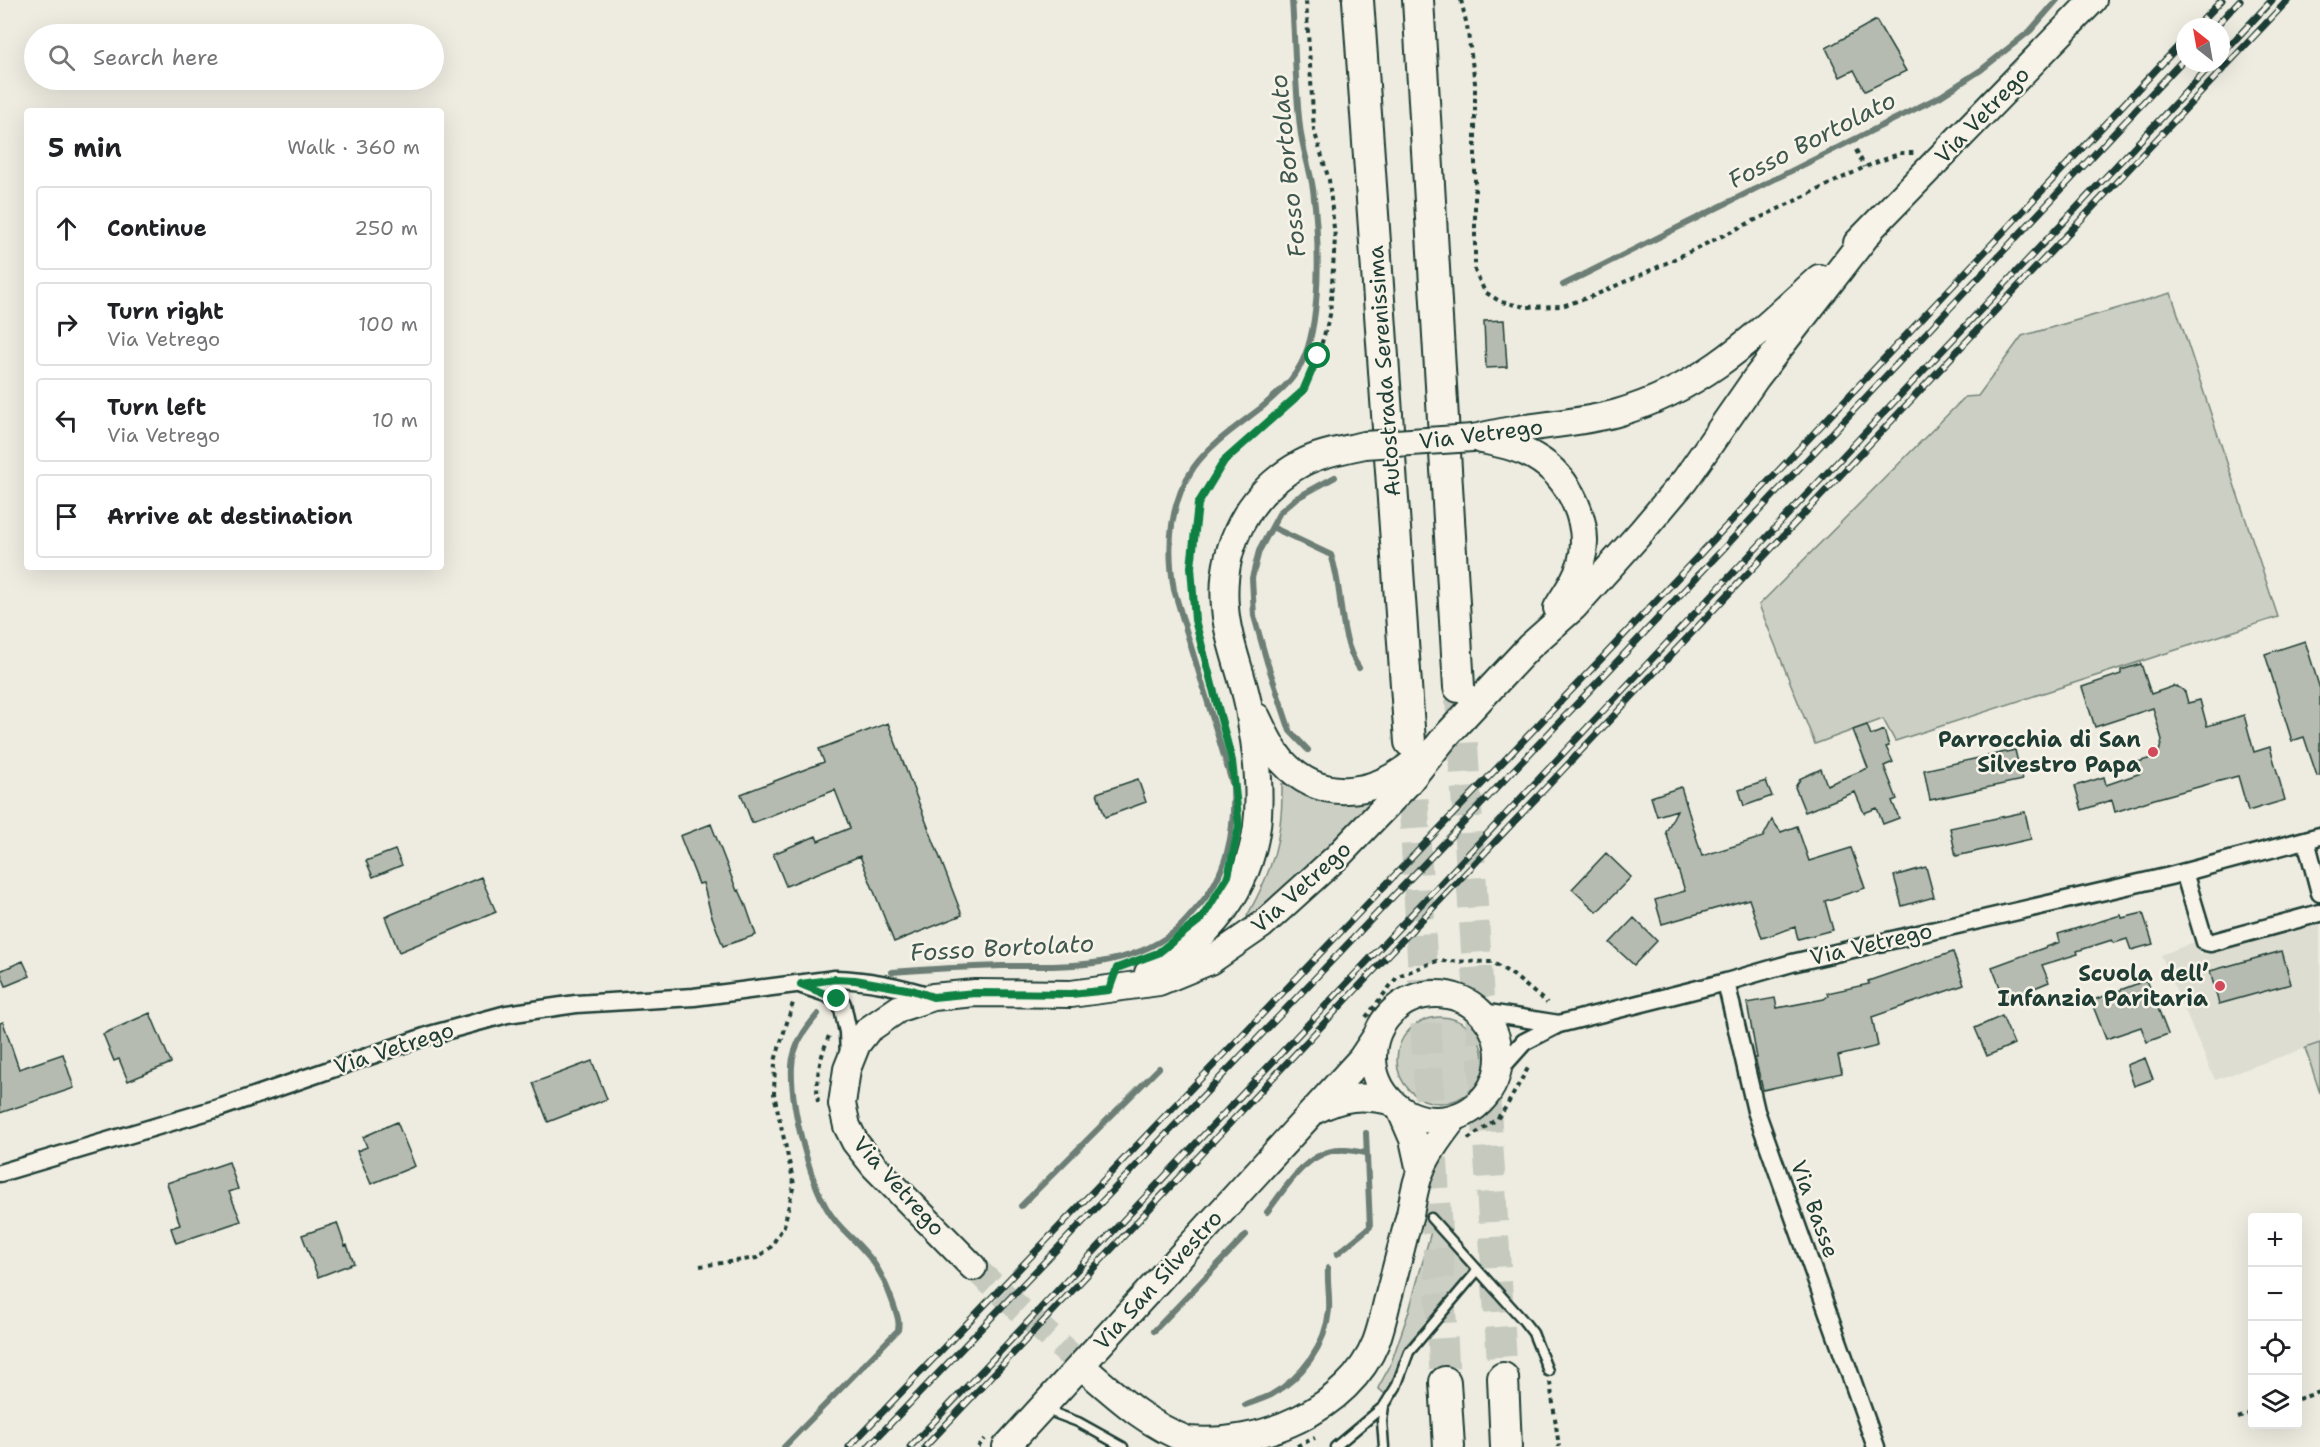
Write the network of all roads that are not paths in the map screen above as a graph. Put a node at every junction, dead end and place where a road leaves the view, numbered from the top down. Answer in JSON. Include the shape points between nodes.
{"nodes":[{"id":1,"x":1358,"y":0,"type":"edge"},
{"id":2,"x":1418,"y":0,"type":"edge"},
{"id":3,"x":2093,"y":0,"type":"edge"},
{"id":4,"x":1870,"y":231,"type":"junction"},
{"id":5,"x":1473,"y":438,"type":"junction"},
{"id":6,"x":1529,"y":647,"type":"junction"},
{"id":7,"x":1459,"y":687,"type":"tunnel mouth"},
{"id":8,"x":1247,"y":698,"type":"junction"},
{"id":9,"x":1445,"y":736,"type":"junction"},
{"id":10,"x":1410,"y":742,"type":"tunnel mouth"},
{"id":11,"x":2313,"y":838,"type":"edge"},
{"id":12,"x":2184,"y":872,"type":"junction"},
{"id":13,"x":2320,"y":893,"type":"edge"},
{"id":14,"x":2320,"y":913,"type":"edge"},
{"id":15,"x":1726,"y":982,"type":"junction"},
{"id":16,"x":801,"y":984,"type":"junction"},
{"id":17,"x":1109,"y":990,"type":"junction"},
{"id":18,"x":933,"y":997,"type":"junction"},
{"id":19,"x":1482,"y":1012,"type":"junction"},
{"id":20,"x":1559,"y":1024,"type":"junction"},
{"id":21,"x":1375,"y":1038,"type":"junction"},
{"id":22,"x":849,"y":1061,"type":"junction"},
{"id":23,"x":1498,"y":1071,"type":"junction"},
{"id":24,"x":1395,"y":1105,"type":"junction"},
{"id":25,"x":1311,"y":1113,"type":"junction"},
{"id":26,"x":1455,"y":1117,"type":"junction"},
{"id":27,"x":1420,"y":1172,"type":"junction"},
{"id":28,"x":0,"y":1173,"type":"edge"},
{"id":29,"x":1431,"y":1218,"type":"dead end"},
{"id":30,"x":973,"y":1267,"type":"tunnel mouth"},
{"id":31,"x":1478,"y":1270,"type":"junction"},
{"id":32,"x":1548,"y":1371,"type":"road end"},
{"id":33,"x":1091,"y":1374,"type":"tunnel mouth"},
{"id":34,"x":1503,"y":1378,"type":"tunnel mouth"},
{"id":35,"x":1445,"y":1382,"type":"tunnel mouth"},
{"id":36,"x":1044,"y":1405,"type":"junction"},
{"id":37,"x":1384,"y":1406,"type":"junction"},
{"id":38,"x":1006,"y":1447,"type":"edge"},
{"id":39,"x":1123,"y":1447,"type":"edge"},
{"id":40,"x":1335,"y":1447,"type":"edge"},
{"id":41,"x":1384,"y":1447,"type":"edge"},
{"id":42,"x":1449,"y":1447,"type":"edge"},
{"id":43,"x":1506,"y":1447,"type":"edge"},
{"id":44,"x":1876,"y":1447,"type":"edge"}],
"edges":[{"from":1,"to":10,"type":"highway","name":"Autostrada Serenissima"},
{"from":2,"to":7,"type":"highway"},
{"from":3,"to":4,"type":"main road","name":"Via Vetrego"},
{"from":4,"to":5,"type":"main road","name":"Via Vetrego","via":[[1741,349],[1673,393],[1588,420]]},
{"from":4,"to":6,"type":"main road","name":"Via Vetrego","via":[[1756,378],[1685,480],[1574,607]]},
{"from":5,"to":6,"type":"main road","via":[[1521,450],[1546,464],[1567,488],[1582,524],[1582,561],[1577,575]]},
{"from":5,"to":8,"type":"main road","name":"Via Vetrego","bridge":true,"via":[[1364,446],[1321,455],[1302,463],[1260,497],[1241,522],[1230,547],[1224,577],[1225,609]]},
{"from":6,"to":9,"type":"main road","name":"Via Vetrego"},
{"from":8,"to":9,"type":"main road","via":[[1283,762],[1305,780],[1334,790],[1360,790],[1379,784],[1404,770]]},
{"from":8,"to":17,"type":"main road","name":"Via Vetrego","via":[[1260,792],[1258,828],[1246,872],[1214,923],[1189,947],[1160,968]]},
{"from":9,"to":17,"type":"main road","name":"Via Vetrego","via":[[1407,784],[1346,848],[1262,925],[1210,961],[1172,978]]},
{"from":11,"to":12,"type":"street","name":"Via Vetrego"},
{"from":11,"to":13,"type":"street","name":"Via Vetrego"},
{"from":12,"to":14,"type":"street","via":[[2205,942]]},
{"from":12,"to":15,"type":"street","name":"Via Vetrego","via":[[1791,963]]},
{"from":15,"to":20,"type":"street","name":"Via Vetrego"},
{"from":15,"to":44,"type":"street","name":"Via Basse","via":[[1756,1112]]},
{"from":16,"to":18,"type":"street","name":"Via Vetrego","via":[[855,980]]},
{"from":16,"to":22,"type":"street","name":"Via Vetrego","via":[[829,994],[842,1004]]},
{"from":16,"to":28,"type":"street","name":"Via Vetrego","via":[[507,1014],[430,1035],[222,1107]]},
{"from":17,"to":18,"type":"main road","name":"Via Vetrego"},
{"from":18,"to":22,"type":"main road","name":"Via Vetrego","via":[[915,1001],[884,1017],[868,1030]]},
{"from":19,"to":20,"type":"street","name":"Via Vetrego"},
{"from":19,"to":21,"type":"main road","name":"Via Vetrego","via":[[1464,1000],[1443,994],[1422,995],[1401,1004],[1385,1018]]},
{"from":19,"to":23,"type":"main road","via":[[1494,1030],[1499,1050]]},
{"from":20,"to":23,"type":"street","name":"Via Vetrego","via":[[1524,1042]]},
{"from":21,"to":24,"type":"main road","name":"Via Vetrego","via":[[1374,1071],[1380,1087]]},
{"from":21,"to":25,"type":"main road","name":"Via San Silvestro"},
{"from":22,"to":30,"type":"main road","name":"Via Vetrego","via":[[842,1104],[855,1142]]},
{"from":23,"to":26,"type":"main road","name":"Via Vetrego","via":[[1489,1091],[1474,1107]]},
{"from":24,"to":25,"type":"main road","name":"Via San Silvestro","via":[[1371,1097],[1352,1097],[1333,1101]]},
{"from":24,"to":26,"type":"main road","name":"Via Vetrego","via":[[1418,1118]]},
{"from":24,"to":27,"type":"main road","name":"Via Vetrego","via":[[1413,1139]]},
{"from":25,"to":36,"type":"main road","name":"Via San Silvestro"},
{"from":26,"to":27,"type":"main road","name":"Via Vetrego"},
{"from":27,"to":33,"type":"main road","name":"Via Vetrego","via":[[1377,1341],[1353,1382],[1337,1399],[1296,1427],[1268,1440],[1239,1446],[1191,1441],[1138,1415]]},
{"from":29,"to":31,"type":"lane"},
{"from":31,"to":32,"type":"lane","via":[[1533,1333]]},
{"from":31,"to":37,"type":"lane","via":[[1412,1347]]},
{"from":34,"to":43,"type":"highway"},
{"from":35,"to":42,"type":"highway"},
{"from":36,"to":38,"type":"main road","name":"Via San Silvestro"},
{"from":36,"to":39,"type":"lane"},
{"from":37,"to":40,"type":"lane"},
{"from":37,"to":41,"type":"lane"}]}
